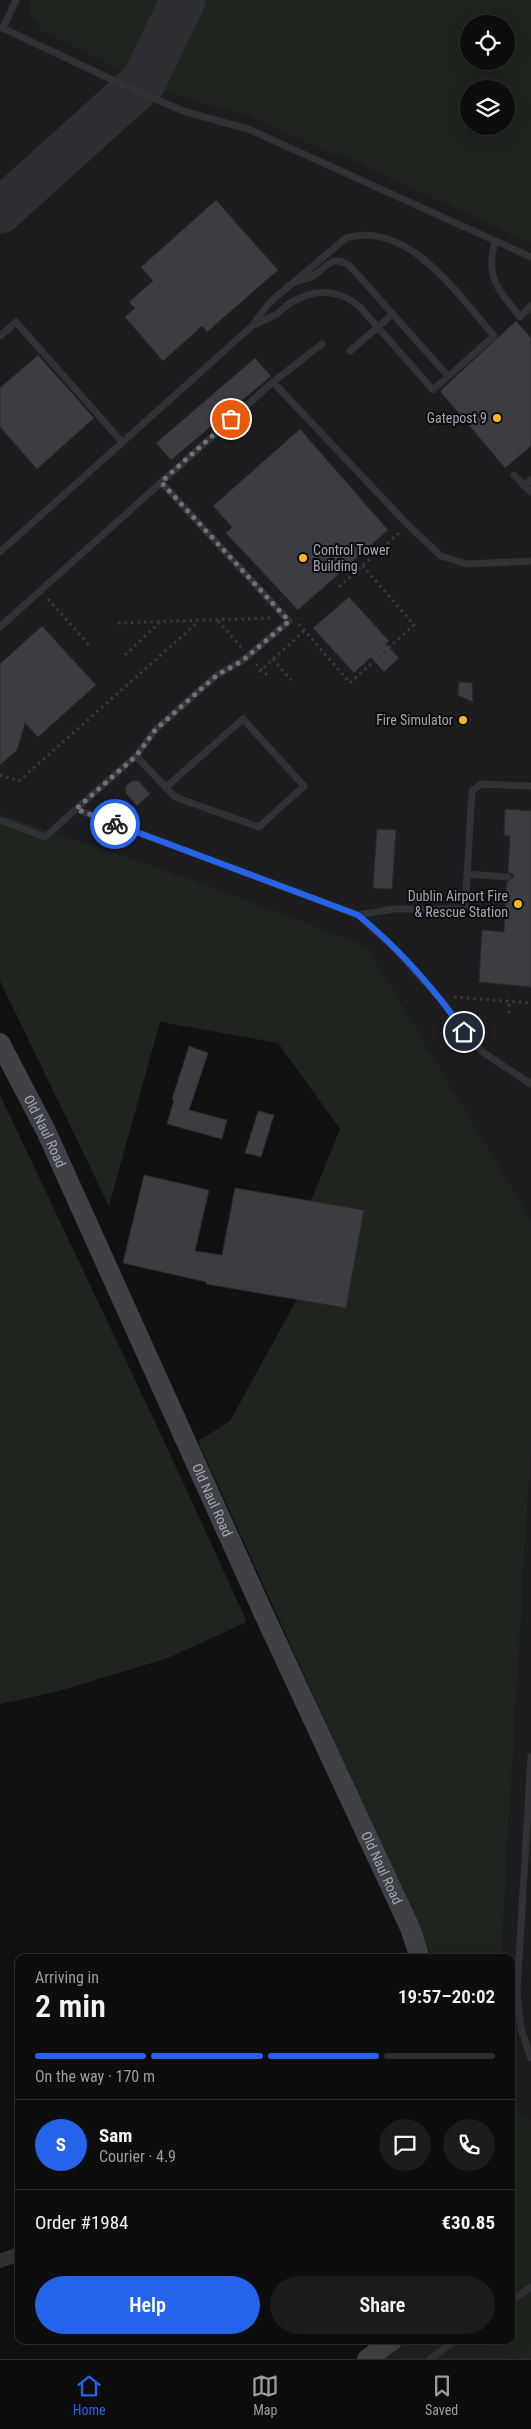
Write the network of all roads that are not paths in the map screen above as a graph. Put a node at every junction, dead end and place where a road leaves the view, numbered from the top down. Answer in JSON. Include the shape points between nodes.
{"nodes":[{"id":1,"x":16,"y":0,"type":"edge"},
{"id":2,"x":2,"y":27,"type":"edge"},
{"id":3,"x":495,"y":241,"type":"junction"},
{"id":4,"x":531,"y":257,"type":"edge"},
{"id":5,"x":293,"y":282,"type":"junction"},
{"id":6,"x":531,"y":306,"type":"edge"},
{"id":7,"x":393,"y":314,"type":"junction"},
{"id":8,"x":252,"y":326,"type":"junction"},
{"id":9,"x":378,"y":327,"type":"junction"},
{"id":10,"x":0,"y":336,"type":"edge"},
{"id":11,"x":322,"y":344,"type":"dead end"},
{"id":12,"x":350,"y":352,"type":"dead end"},
{"id":13,"x":448,"y":376,"type":"junction"},
{"id":14,"x":273,"y":382,"type":"junction"},
{"id":15,"x":122,"y":442,"type":"junction"},
{"id":16,"x":514,"y":476,"type":"dead end"},
{"id":17,"x":531,"y":480,"type":"edge"},
{"id":18,"x":161,"y":482,"type":"junction"},
{"id":19,"x":524,"y":486,"type":"junction"},
{"id":20,"x":531,"y":492,"type":"edge"},
{"id":21,"x":0,"y":552,"type":"edge"},
{"id":22,"x":531,"y":561,"type":"edge"},
{"id":23,"x":0,"y":627,"type":"edge"},
{"id":24,"x":136,"y":756,"type":"junction"},
{"id":25,"x":531,"y":786,"type":"edge"},
{"id":26,"x":165,"y":788,"type":"junction"},
{"id":27,"x":76,"y":809,"type":"junction"},
{"id":28,"x":0,"y":820,"type":"edge"},
{"id":29,"x":467,"y":874,"type":"junction"},
{"id":30,"x":508,"y":877,"type":"dead end"},
{"id":31,"x":358,"y":915,"type":"junction"},
{"id":32,"x":0,"y":1044,"type":"edge"},
{"id":33,"x":531,"y":1084,"type":"edge"},
{"id":34,"x":531,"y":1757,"type":"edge"},
{"id":35,"x":419,"y":1954,"type":"edge"},
{"id":36,"x":531,"y":2058,"type":"edge"},
{"id":37,"x":15,"y":2255,"type":"edge"},
{"id":38,"x":0,"y":2261,"type":"edge"},
{"id":39,"x":531,"y":2287,"type":"edge"},
{"id":40,"x":515,"y":2298,"type":"edge"},
{"id":41,"x":388,"y":2344,"type":"edge"},
{"id":42,"x":451,"y":2344,"type":"edge"},
{"id":43,"x":367,"y":2359,"type":"edge"},
{"id":44,"x":430,"y":2359,"type":"edge"}],
"edges":[{"from":1,"to":2,"type":"lane"},
{"from":2,"to":3,"type":"lane","via":[[134,90],[186,112],[248,129]]},
{"from":3,"to":4,"type":"lane"},
{"from":3,"to":6,"type":"lane","via":[[493,282],[520,317]]},
{"from":5,"to":7,"type":"lane","via":[[312,277],[330,262],[343,261]]},
{"from":5,"to":8,"type":"lane","via":[[269,303]]},
{"from":5,"to":13,"type":"lane","via":[[346,238],[360,234],[372,235],[423,257],[494,336]]},
{"from":7,"to":9,"type":"lane"},
{"from":7,"to":13,"type":"lane"},
{"from":8,"to":9,"type":"lane","via":[[303,296],[328,292],[349,298]]},
{"from":8,"to":15,"type":"lane"},
{"from":9,"to":12,"type":"lane"},
{"from":9,"to":13,"type":"lane","via":[[433,390]]},
{"from":10,"to":15,"type":"lane","via":[[16,322]]},
{"from":11,"to":14,"type":"lane"},
{"from":14,"to":18,"type":"lane"},
{"from":14,"to":22,"type":"lane","via":[[441,556],[468,564]]},
{"from":15,"to":21,"type":"lane"},
{"from":16,"to":19,"type":"lane"},
{"from":17,"to":19,"type":"lane"},
{"from":18,"to":23,"type":"lane"},
{"from":18,"to":24,"type":"lane","via":[[289,621],[242,661],[217,675],[156,729]]},
{"from":19,"to":20,"type":"lane"},
{"from":24,"to":26,"type":"lane"},
{"from":24,"to":27,"type":"lane"},
{"from":25,"to":29,"type":"lane","via":[[481,784],[472,791]]},
{"from":26,"to":26,"type":"lane","via":[[243,719],[304,786],[259,827],[175,797]]},
{"from":27,"to":28,"type":"lane","via":[[45,837]]},
{"from":27,"to":31,"type":"lane"},
{"from":29,"to":30,"type":"lane"},
{"from":29,"to":31,"type":"lane","via":[[465,909],[394,910]]},
{"from":31,"to":33,"type":"lane","via":[[378,931],[444,1003],[484,1053]]},
{"from":32,"to":35,"type":"main road","name":"Old Naul Road","via":[[46,1131],[262,1610],[410,1928]]},
{"from":34,"to":36,"type":"lane","via":[[518,1992],[521,2029]]},
{"from":37,"to":38,"type":"street"},
{"from":39,"to":40,"type":"lane"},
{"from":41,"to":43,"type":"main road"},
{"from":42,"to":44,"type":"lane"}]}
